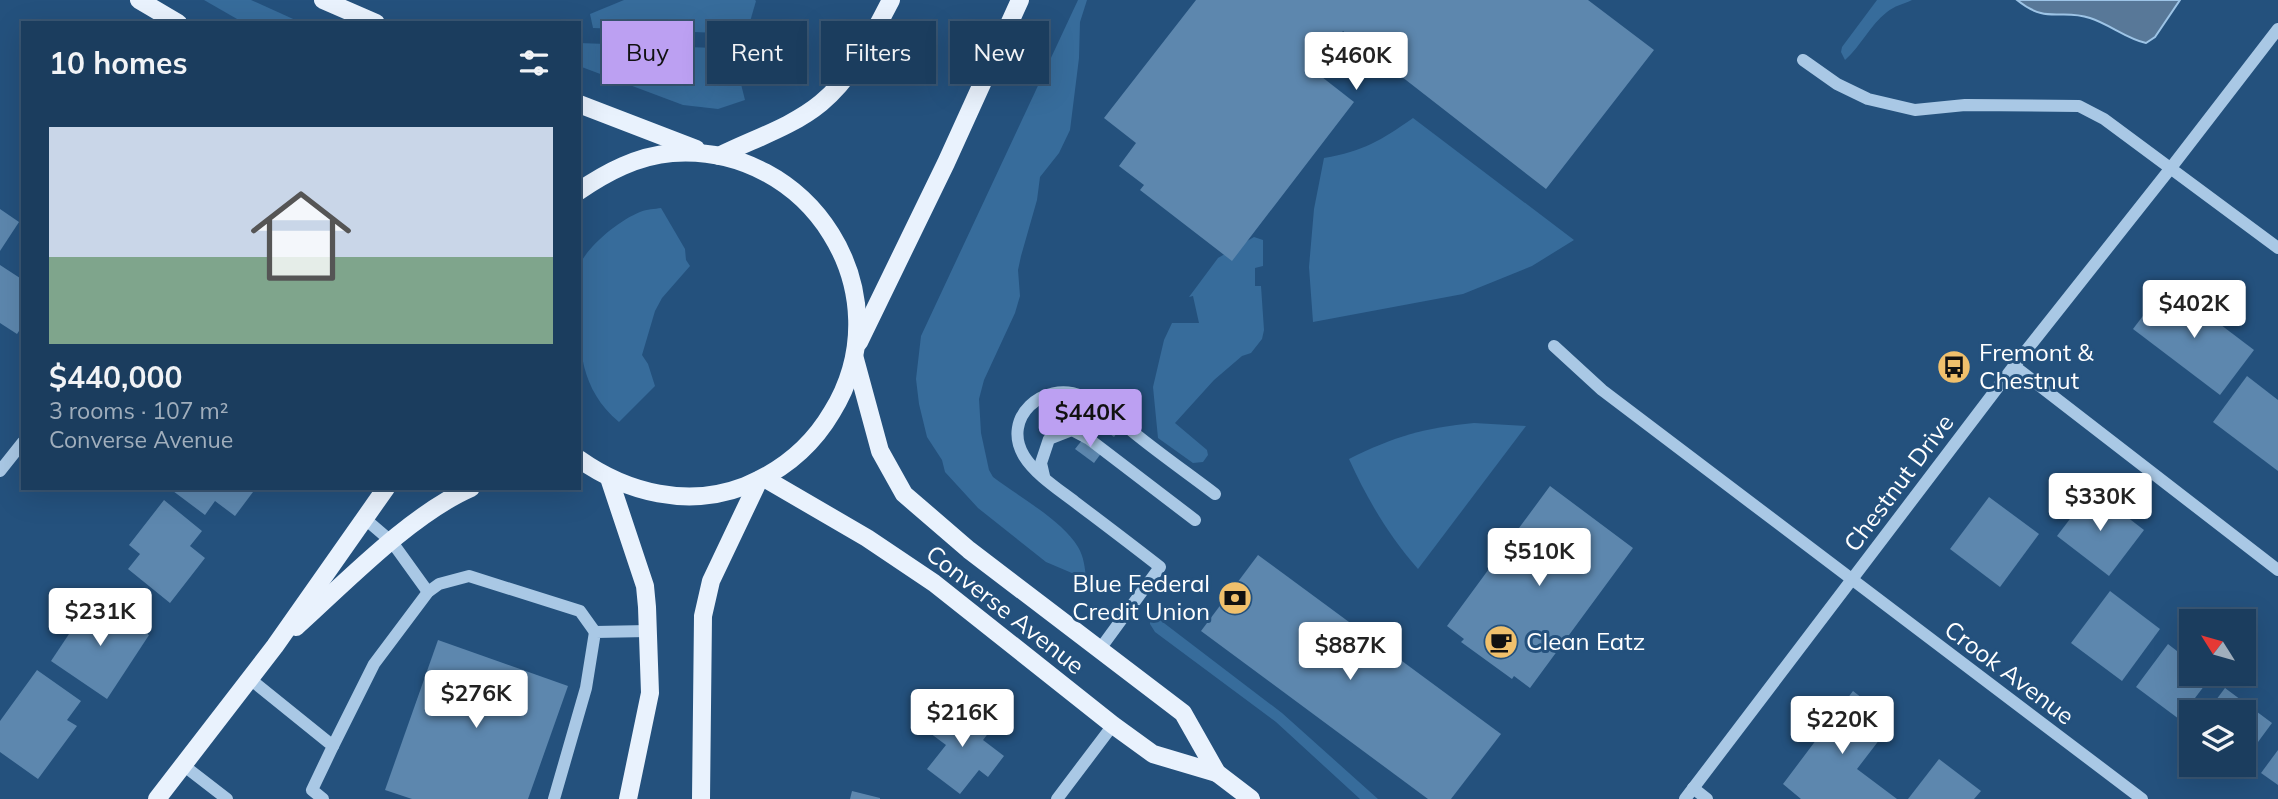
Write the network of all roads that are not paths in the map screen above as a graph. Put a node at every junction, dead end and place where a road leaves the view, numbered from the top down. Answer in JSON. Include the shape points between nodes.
{"nodes":[{"id":1,"x":139,"y":0,"type":"edge"},
{"id":2,"x":323,"y":0,"type":"edge"},
{"id":3,"x":891,"y":0,"type":"edge"},
{"id":4,"x":1020,"y":0,"type":"edge"},
{"id":5,"x":175,"y":21,"type":"edge"},
{"id":6,"x":371,"y":21,"type":"edge"},
{"id":7,"x":2278,"y":29,"type":"edge"},
{"id":8,"x":1803,"y":60,"type":"dead end"},
{"id":9,"x":581,"y":105,"type":"edge"},
{"id":10,"x":712,"y":155,"type":"junction"},
{"id":11,"x":2171,"y":169,"type":"junction"},
{"id":12,"x":581,"y":190,"type":"edge"},
{"id":13,"x":2278,"y":248,"type":"edge"},
{"id":14,"x":1555,"y":346,"type":"dead end"},
{"id":15,"x":855,"y":354,"type":"junction"},
{"id":16,"x":2014,"y":366,"type":"junction"},
{"id":17,"x":21,"y":445,"type":"edge"},
{"id":18,"x":581,"y":461,"type":"edge"},
{"id":19,"x":0,"y":471,"type":"edge"},
{"id":20,"x":595,"y":474,"type":"edge"},
{"id":21,"x":1044,"y":476,"type":"junction"},
{"id":22,"x":761,"y":479,"type":"junction"},
{"id":23,"x":385,"y":490,"type":"edge"},
{"id":24,"x":467,"y":490,"type":"edge"},
{"id":25,"x":1215,"y":494,"type":"dead end"},
{"id":26,"x":364,"y":518,"type":"junction"},
{"id":27,"x":1195,"y":520,"type":"dead end"},
{"id":28,"x":392,"y":542,"type":"junction"},
{"id":29,"x":2278,"y":570,"type":"edge"},
{"id":30,"x":1851,"y":579,"type":"junction"},
{"id":31,"x":428,"y":592,"type":"junction"},
{"id":32,"x":648,"y":631,"type":"junction"},
{"id":33,"x":595,"y":632,"type":"junction"},
{"id":34,"x":275,"y":646,"type":"junction"},
{"id":35,"x":1100,"y":649,"type":"junction"},
{"id":36,"x":250,"y":679,"type":"junction"},
{"id":37,"x":1113,"y":725,"type":"junction"},
{"id":38,"x":333,"y":746,"type":"junction"},
{"id":39,"x":184,"y":765,"type":"junction"},
{"id":40,"x":1217,"y":773,"type":"junction"},
{"id":41,"x":1693,"y":788,"type":"junction"},
{"id":42,"x":157,"y":799,"type":"edge"},
{"id":43,"x":227,"y":799,"type":"edge"},
{"id":44,"x":323,"y":799,"type":"edge"},
{"id":45,"x":554,"y":799,"type":"edge"},
{"id":46,"x":628,"y":799,"type":"edge"},
{"id":47,"x":701,"y":799,"type":"edge"},
{"id":48,"x":1057,"y":799,"type":"edge"},
{"id":49,"x":1251,"y":799,"type":"edge"},
{"id":50,"x":1685,"y":799,"type":"edge"},
{"id":51,"x":1707,"y":799,"type":"edge"},
{"id":52,"x":2143,"y":799,"type":"edge"}],
"edges":[{"from":1,"to":5,"type":"main road"},
{"from":2,"to":6,"type":"main road"},
{"from":3,"to":10,"type":"main road","via":[[863,53],[822,102],[790,123]]},
{"from":4,"to":15,"type":"main road"},
{"from":7,"to":11,"type":"street","name":"Chestnut Drive"},
{"from":8,"to":11,"type":"street","via":[[1868,99],[1915,110],[1965,105],[2079,106],[2104,118]]},
{"from":9,"to":10,"type":"main road"},
{"from":10,"to":12,"type":"main road","via":[[670,153],[637,160]]},
{"from":10,"to":15,"type":"main road","via":[[755,167],[787,185],[815,210],[836,240],[851,274],[857,310]]},
{"from":11,"to":13,"type":"street"},
{"from":11,"to":16,"type":"street","name":"Chestnut Drive"},
{"from":14,"to":30,"type":"street","name":"Crook Avenue","via":[[1602,390]]},
{"from":15,"to":22,"type":"main road","via":[[842,396],[822,429],[796,457]]},
{"from":15,"to":35,"type":"main road","name":"Converse Avenue","via":[[880,451],[905,494]]},
{"from":16,"to":29,"type":"street"},
{"from":16,"to":30,"type":"street","name":"Chestnut Drive"},
{"from":17,"to":19,"type":"street"},
{"from":18,"to":20,"type":"main road"},
{"from":20,"to":22,"type":"main road","via":[[646,491],[685,496],[710,495]]},
{"from":20,"to":32,"type":"main road","via":[[645,586]]},
{"from":21,"to":25,"type":"street","via":[[1022,452],[1018,431],[1034,400],[1064,391],[1106,410]]},
{"from":21,"to":27,"type":"street","via":[[1041,463],[1049,439],[1072,430]]},
{"from":21,"to":35,"type":"street","via":[[1160,567]]},
{"from":22,"to":37,"type":"main road","name":"Converse Avenue","via":[[867,538],[934,583]]},
{"from":22,"to":47,"type":"main road","via":[[711,581],[703,617]]},
{"from":23,"to":26,"type":"main road"},
{"from":24,"to":28,"type":"main road"},
{"from":26,"to":28,"type":"street"},
{"from":26,"to":34,"type":"main road"},
{"from":28,"to":31,"type":"street"},
{"from":28,"to":34,"type":"main road"},
{"from":30,"to":41,"type":"street","name":"Chestnut Drive"},
{"from":30,"to":52,"type":"street","name":"Crook Avenue"},
{"from":31,"to":33,"type":"street","via":[[469,576],[580,611]]},
{"from":31,"to":38,"type":"street","via":[[374,664]]},
{"from":32,"to":33,"type":"street"},
{"from":32,"to":46,"type":"main road","via":[[650,693]]},
{"from":33,"to":45,"type":"street","via":[[586,688]]},
{"from":34,"to":36,"type":"main road"},
{"from":35,"to":40,"type":"main road","name":"Converse Avenue","via":[[1183,713]]},
{"from":36,"to":38,"type":"street"},
{"from":36,"to":39,"type":"main road"},
{"from":37,"to":40,"type":"main road","name":"Converse Avenue","via":[[1153,754]]},
{"from":37,"to":48,"type":"street"},
{"from":38,"to":44,"type":"street","via":[[312,790]]},
{"from":39,"to":42,"type":"main road"},
{"from":39,"to":43,"type":"street"},
{"from":40,"to":49,"type":"main road","name":"Converse Avenue"},
{"from":41,"to":50,"type":"street","name":"Chestnut Drive"},
{"from":41,"to":51,"type":"street"}]}
